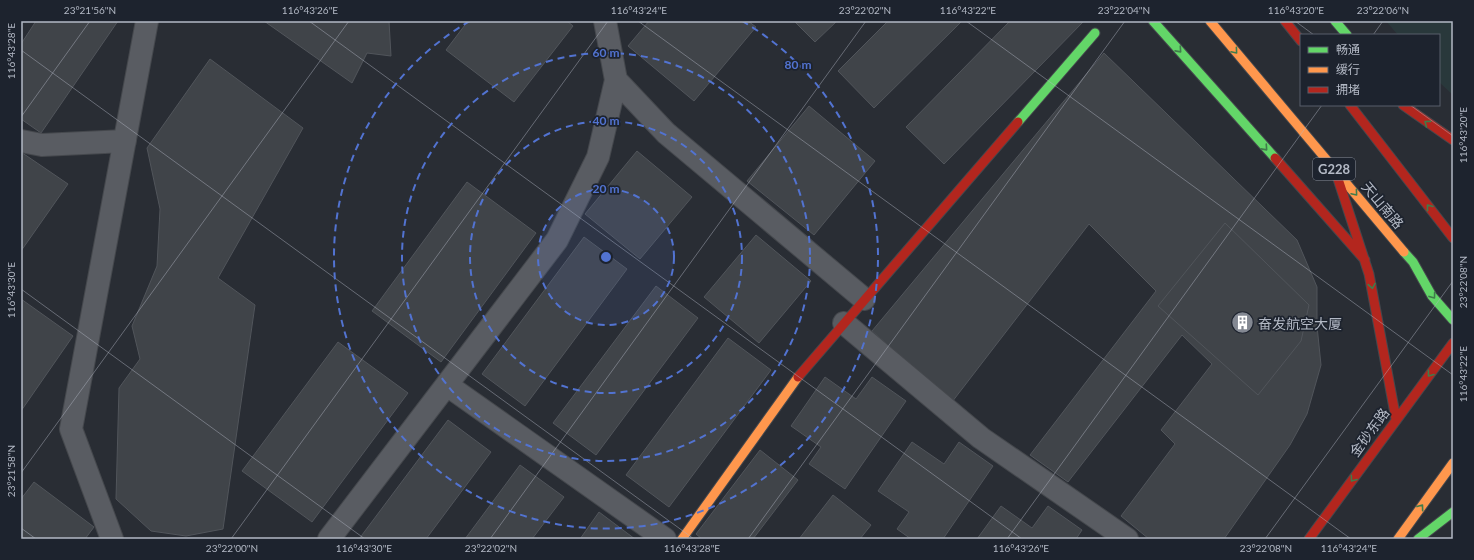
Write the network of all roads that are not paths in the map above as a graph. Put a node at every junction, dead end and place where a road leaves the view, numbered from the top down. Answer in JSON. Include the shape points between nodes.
{"nodes":[{"id":1,"x":147,"y":21,"type":"edge"},
{"id":2,"x":605,"y":21,"type":"edge"},
{"id":3,"x":1153,"y":21,"type":"edge"},
{"id":4,"x":1210,"y":21,"type":"edge"},
{"id":5,"x":1285,"y":21,"type":"edge"},
{"id":6,"x":1291,"y":21,"type":"edge"},
{"id":7,"x":1336,"y":21,"type":"edge"},
{"id":8,"x":1095,"y":33,"type":"dead end"},
{"id":9,"x":1309,"y":34,"type":"edge"},
{"id":10,"x":1346,"y":34,"type":"edge"},
{"id":11,"x":1300,"y":40,"type":"edge"},
{"id":12,"x":616,"y":80,"type":"junction"},
{"id":13,"x":1351,"y":106,"type":"edge"},
{"id":14,"x":1404,"y":106,"type":"edge"},
{"id":15,"x":1453,"y":140,"type":"edge"},
{"id":16,"x":21,"y":141,"type":"edge"},
{"id":17,"x":125,"y":141,"type":"junction"},
{"id":18,"x":1334,"y":168,"type":"junction"},
{"id":19,"x":1453,"y":238,"type":"edge"},
{"id":20,"x":1365,"y":260,"type":"junction"},
{"id":21,"x":864,"y":299,"type":"junction"},
{"id":22,"x":1453,"y":320,"type":"edge"},
{"id":23,"x":844,"y":323,"type":"junction"},
{"id":24,"x":1453,"y":343,"type":"edge"},
{"id":25,"x":447,"y":384,"type":"junction"},
{"id":26,"x":1396,"y":420,"type":"junction"},
{"id":27,"x":1453,"y":463,"type":"edge"},
{"id":28,"x":1453,"y":512,"type":"edge"},
{"id":29,"x":112,"y":539,"type":"edge"},
{"id":30,"x":329,"y":539,"type":"edge"},
{"id":31,"x":665,"y":539,"type":"edge"},
{"id":32,"x":682,"y":539,"type":"edge"},
{"id":33,"x":1127,"y":539,"type":"edge"},
{"id":34,"x":1308,"y":539,"type":"edge"},
{"id":35,"x":1398,"y":539,"type":"edge"},
{"id":36,"x":1418,"y":539,"type":"edge"}],
"edges":[{"from":1,"to":17,"type":"street"},
{"from":2,"to":12,"type":"street"},
{"from":3,"to":20,"type":"main road","one_way":true},
{"from":4,"to":18,"type":"main road","name":"天山南路","number":"G228","one_way":true},
{"from":5,"to":11,"type":"main road"},
{"from":6,"to":9,"type":"main road"},
{"from":7,"to":10,"type":"main road"},
{"from":8,"to":21,"type":"main road"},
{"from":12,"to":21,"type":"street","via":[[666,133]]},
{"from":12,"to":25,"type":"street","via":[[598,157],[557,240]]},
{"from":19,"to":13,"type":"main road","one_way":true},
{"from":15,"to":14,"type":"main road","one_way":true},
{"from":16,"to":17,"type":"street","via":[[42,145]]},
{"from":17,"to":29,"type":"street","via":[[71,429]]},
{"from":18,"to":20,"type":"main road"},
{"from":18,"to":22,"type":"main road","name":"天山南路","number":"G228","one_way":true,"via":[[1413,262],[1432,296]]},
{"from":20,"to":26,"type":"main road","one_way":true},
{"from":21,"to":23,"type":"main road"},
{"from":23,"to":32,"type":"main road","via":[[802,371]]},
{"from":23,"to":33,"type":"street","via":[[981,438]]},
{"from":24,"to":26,"type":"main road","name":"金砂东路","one_way":true},
{"from":25,"to":30,"type":"street"},
{"from":25,"to":31,"type":"street"},
{"from":26,"to":34,"type":"main road","name":"金砂东路","one_way":true},
{"from":35,"to":27,"type":"main road","one_way":true},
{"from":28,"to":36,"type":"main road"}]}
